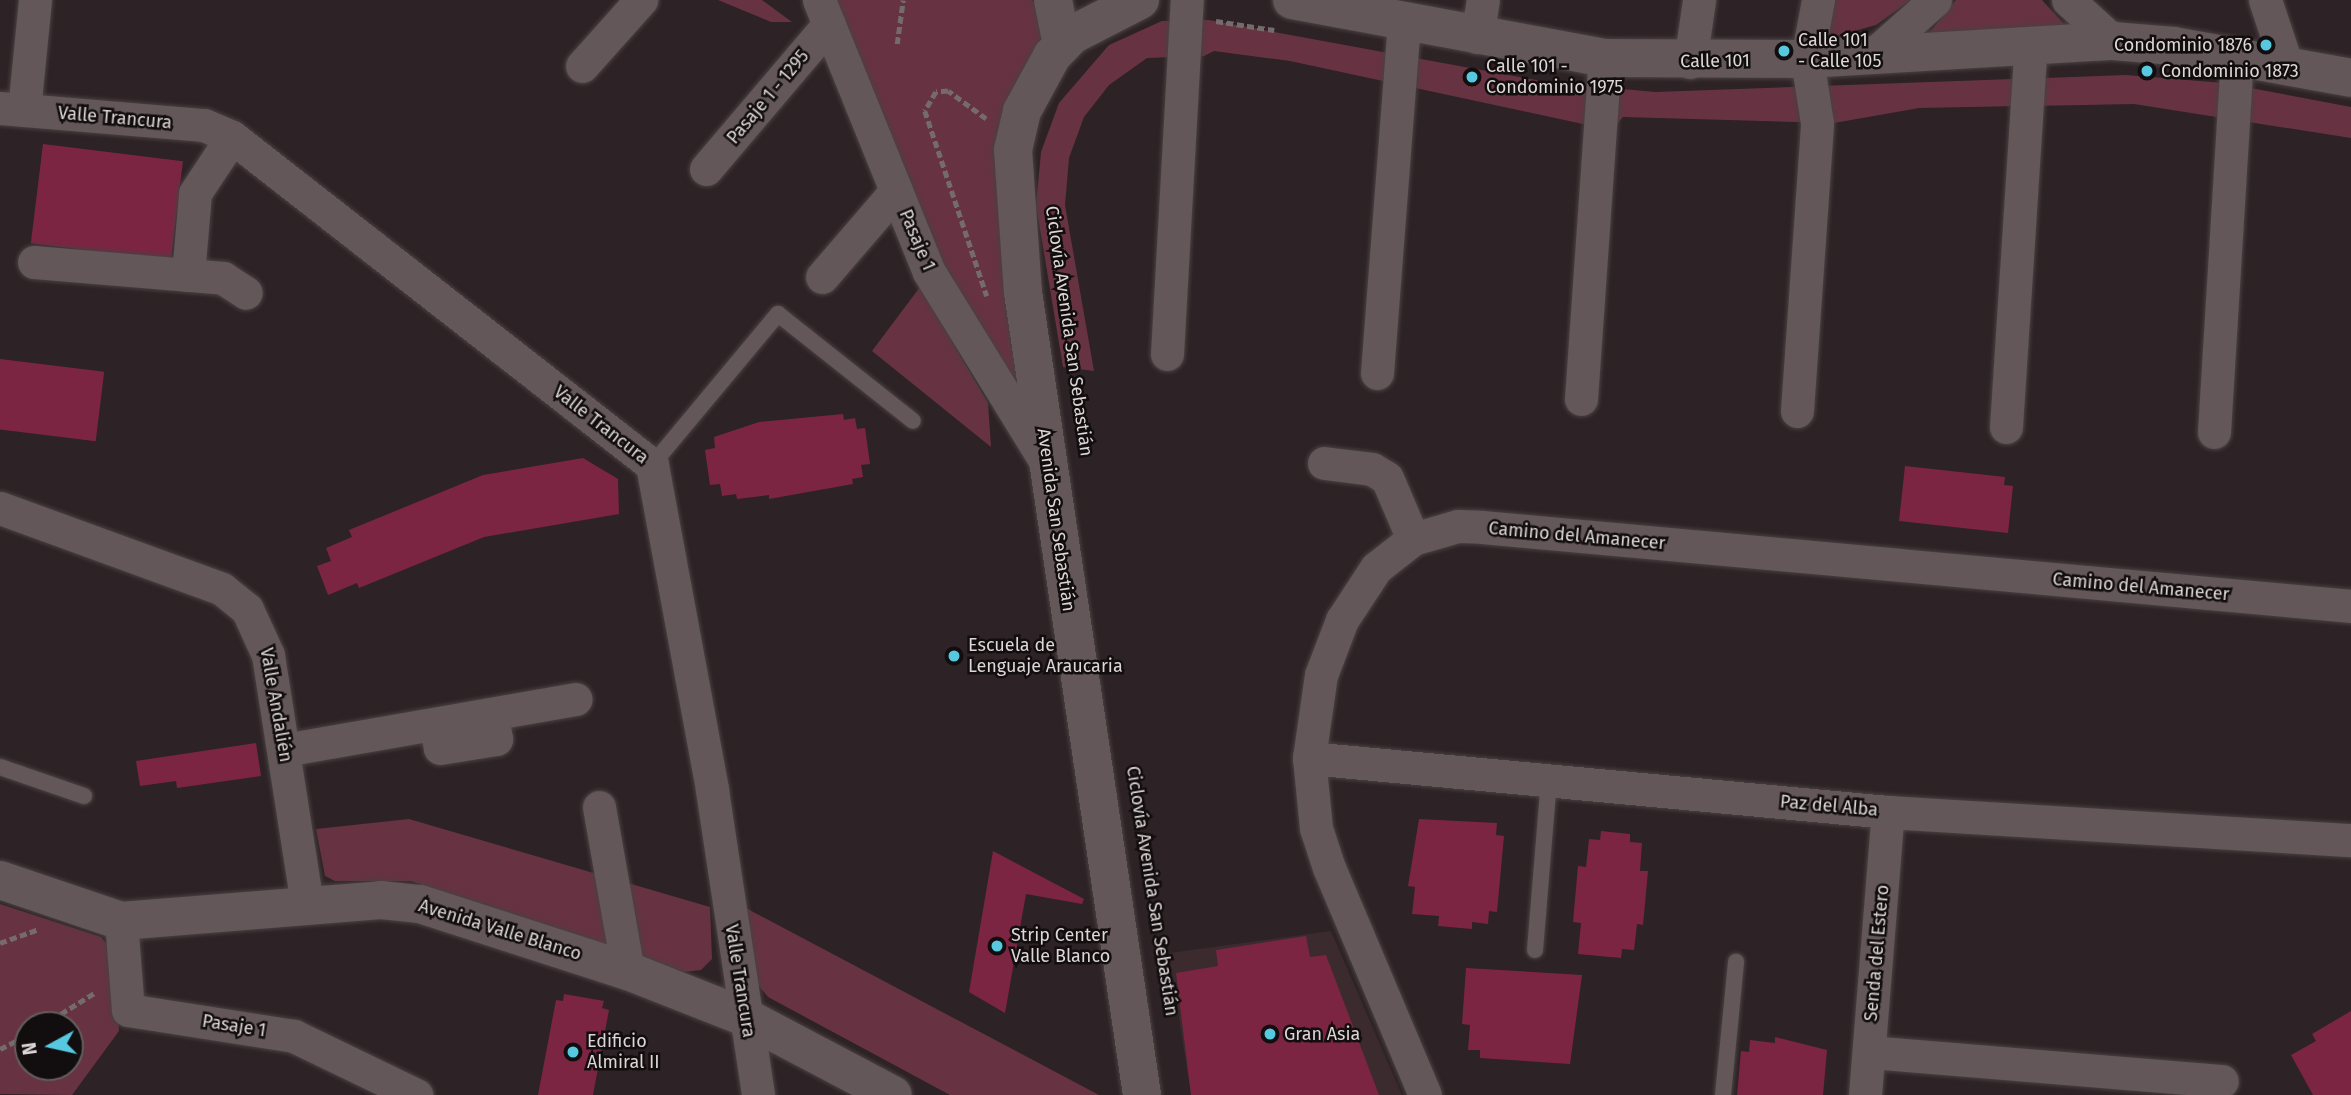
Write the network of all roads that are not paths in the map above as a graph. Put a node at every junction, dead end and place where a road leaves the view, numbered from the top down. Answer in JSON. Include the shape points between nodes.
{"nodes":[{"id":1,"x":35,"y":0,"type":"edge"},
{"id":2,"x":641,"y":0,"type":"edge"},
{"id":3,"x":1053,"y":0,"type":"edge"},
{"id":4,"x":1140,"y":0,"type":"edge"},
{"id":5,"x":1699,"y":0,"type":"edge"},
{"id":6,"x":1818,"y":0,"type":"edge"},
{"id":7,"x":1935,"y":0,"type":"edge"},
{"id":8,"x":2068,"y":0,"type":"edge"},
{"id":9,"x":2265,"y":0,"type":"edge"},
{"id":10,"x":1187,"y":10,"type":"edge"},
{"id":11,"x":824,"y":12,"type":"edge"},
{"id":12,"x":1286,"y":15,"type":"edge"},
{"id":13,"x":1480,"y":18,"type":"edge"},
{"id":14,"x":1404,"y":22,"type":"junction"},
{"id":15,"x":2113,"y":41,"type":"junction"},
{"id":16,"x":2031,"y":44,"type":"junction"},
{"id":17,"x":1062,"y":45,"type":"junction"},
{"id":18,"x":1873,"y":55,"type":"junction"},
{"id":19,"x":2237,"y":56,"type":"junction"},
{"id":20,"x":1605,"y":58,"type":"junction"},
{"id":21,"x":1807,"y":59,"type":"junction"},
{"id":22,"x":1690,"y":62,"type":"junction"},
{"id":23,"x":2287,"y":65,"type":"junction"},
{"id":24,"x":582,"y":66,"type":"dead end"},
{"id":25,"x":2351,"y":78,"type":"edge"},
{"id":26,"x":12,"y":109,"type":"edge"},
{"id":27,"x":232,"y":137,"type":"junction"},
{"id":28,"x":706,"y":169,"type":"dead end"},
{"id":29,"x":896,"y":191,"type":"junction"},
{"id":30,"x":34,"y":262,"type":"dead end"},
{"id":31,"x":188,"y":275,"type":"junction"},
{"id":32,"x":822,"y":277,"type":"dead end"},
{"id":33,"x":246,"y":293,"type":"dead end"},
{"id":34,"x":1167,"y":354,"type":"dead end"},
{"id":35,"x":1377,"y":373,"type":"dead end"},
{"id":36,"x":1581,"y":399,"type":"dead end"},
{"id":37,"x":1797,"y":411,"type":"dead end"},
{"id":38,"x":913,"y":421,"type":"dead end"},
{"id":39,"x":2006,"y":427,"type":"dead end"},
{"id":40,"x":2214,"y":432,"type":"dead end"},
{"id":41,"x":1324,"y":463,"type":"dead end"},
{"id":42,"x":1047,"y":464,"type":"junction"},
{"id":43,"x":652,"y":465,"type":"junction"},
{"id":44,"x":0,"y":508,"type":"edge"},
{"id":45,"x":1413,"y":539,"type":"junction"},
{"id":46,"x":2351,"y":606,"type":"edge"},
{"id":47,"x":576,"y":699,"type":"dead end"},
{"id":48,"x":284,"y":750,"type":"junction"},
{"id":49,"x":1309,"y":758,"type":"junction"},
{"id":50,"x":0,"y":767,"type":"edge"},
{"id":51,"x":1549,"y":780,"type":"junction"},
{"id":52,"x":84,"y":796,"type":"dead end"},
{"id":53,"x":599,"y":807,"type":"dead end"},
{"id":54,"x":1888,"y":811,"type":"junction"},
{"id":55,"x":2351,"y":840,"type":"edge"},
{"id":56,"x":0,"y":880,"type":"edge"},
{"id":57,"x":307,"y":905,"type":"junction"},
{"id":58,"x":121,"y":921,"type":"junction"},
{"id":59,"x":1535,"y":950,"type":"dead end"},
{"id":60,"x":1736,"y":962,"type":"dead end"},
{"id":61,"x":628,"y":971,"type":"junction"},
{"id":62,"x":745,"y":1017,"type":"junction"},
{"id":63,"x":1868,"y":1052,"type":"junction"},
{"id":64,"x":2222,"y":1081,"type":"dead end"},
{"id":65,"x":416,"y":1095,"type":"edge"},
{"id":66,"x":758,"y":1095,"type":"edge"},
{"id":67,"x":893,"y":1095,"type":"edge"},
{"id":68,"x":1142,"y":1095,"type":"edge"},
{"id":69,"x":1425,"y":1095,"type":"edge"},
{"id":70,"x":1723,"y":1095,"type":"edge"},
{"id":71,"x":1865,"y":1095,"type":"edge"}],
"edges":[{"from":1,"to":26,"type":"street"},
{"from":2,"to":24,"type":"street"},
{"from":3,"to":17,"type":"main road"},
{"from":4,"to":17,"type":"main road","name":"Avenida San Sebastián"},
{"from":5,"to":22,"type":"street"},
{"from":6,"to":21,"type":"street"},
{"from":7,"to":18,"type":"street"},
{"from":8,"to":15,"type":"street"},
{"from":9,"to":23,"type":"street"},
{"from":10,"to":34,"type":"street"},
{"from":11,"to":28,"type":"street","name":"Pasaje 1 - 1295"},
{"from":11,"to":29,"type":"street","name":"Pasaje 1"},
{"from":12,"to":14,"type":"main road","name":"Calle 101"},
{"from":13,"to":14,"type":"main road","name":"Calle 101"},
{"from":13,"to":20,"type":"main road","name":"Calle 101"},
{"from":14,"to":35,"type":"street"},
{"from":15,"to":16,"type":"main road","name":"Calle 101"},
{"from":15,"to":19,"type":"main road","name":"Calle 101"},
{"from":16,"to":18,"type":"main road","name":"Calle 101"},
{"from":16,"to":39,"type":"street"},
{"from":17,"to":42,"type":"main road","name":"Avenida San Sebastián","via":[[1030,93],[1017,130],[1014,202]]},
{"from":18,"to":21,"type":"main road","name":"Calle 101"},
{"from":19,"to":23,"type":"main road","name":"Calle 101"},
{"from":19,"to":40,"type":"street"},
{"from":20,"to":22,"type":"main road","name":"Calle 101"},
{"from":20,"to":36,"type":"street"},
{"from":21,"to":22,"type":"main road","name":"Calle 101"},
{"from":21,"to":37,"type":"street","via":[[1817,123]]},
{"from":23,"to":25,"type":"main road","name":"Calle 101"},
{"from":26,"to":27,"type":"street","name":"Valle Trancura","via":[[204,125]]},
{"from":27,"to":31,"type":"street","via":[[195,193]]},
{"from":27,"to":43,"type":"street","name":"Valle Trancura"},
{"from":29,"to":32,"type":"street"},
{"from":29,"to":42,"type":"street","name":"Pasaje 1","via":[[929,272]]},
{"from":30,"to":31,"type":"street"},
{"from":31,"to":33,"type":"street","via":[[230,280]]},
{"from":38,"to":43,"type":"lane","via":[[778,314]]},
{"from":41,"to":45,"type":"street","via":[[1363,467],[1387,478]]},
{"from":42,"to":68,"type":"main road","name":"Avenida San Sebastián"},
{"from":43,"to":62,"type":"street","name":"Valle Trancura","via":[[712,790]]},
{"from":44,"to":48,"type":"street","name":"Valle Andalién","via":[[236,598],[264,638]]},
{"from":45,"to":46,"type":"street","name":"Camino del Amanecer","via":[[1447,528],[1482,527]]},
{"from":45,"to":49,"type":"street","name":"Camino del Amanecer","via":[[1376,568],[1342,620],[1321,675]]},
{"from":47,"to":48,"type":"street","via":[[492,714],[496,739],[440,748],[436,724]]},
{"from":48,"to":57,"type":"street","name":"Valle Andalién"},
{"from":49,"to":51,"type":"street","name":"Paz del Alba"},
{"from":49,"to":69,"type":"street","name":"Camino del Amanecer","via":[[1316,828],[1329,868]]},
{"from":50,"to":52,"type":"lane"},
{"from":51,"to":54,"type":"street","name":"Paz del Alba"},
{"from":51,"to":59,"type":"lane"},
{"from":53,"to":61,"type":"street"},
{"from":54,"to":55,"type":"street","name":"Paz del Alba"},
{"from":54,"to":63,"type":"street","name":"Senda del Estero"},
{"from":56,"to":58,"type":"main road","name":"Avenida Valle Blanco"},
{"from":57,"to":58,"type":"main road","name":"Avenida Valle Blanco"},
{"from":57,"to":61,"type":"main road","name":"Avenida Valle Blanco","via":[[381,900],[419,904]]},
{"from":58,"to":65,"type":"street","name":"Pasaje 1","via":[[128,1010],[294,1036]]},
{"from":60,"to":70,"type":"lane"},
{"from":61,"to":62,"type":"main road","name":"Avenida Valle Blanco"},
{"from":62,"to":66,"type":"street","name":"Valle Trancura"},
{"from":62,"to":67,"type":"main road","name":"Avenida Valle Blanco"},
{"from":63,"to":64,"type":"street"},
{"from":63,"to":71,"type":"street","name":"Senda del Estero"}]}
